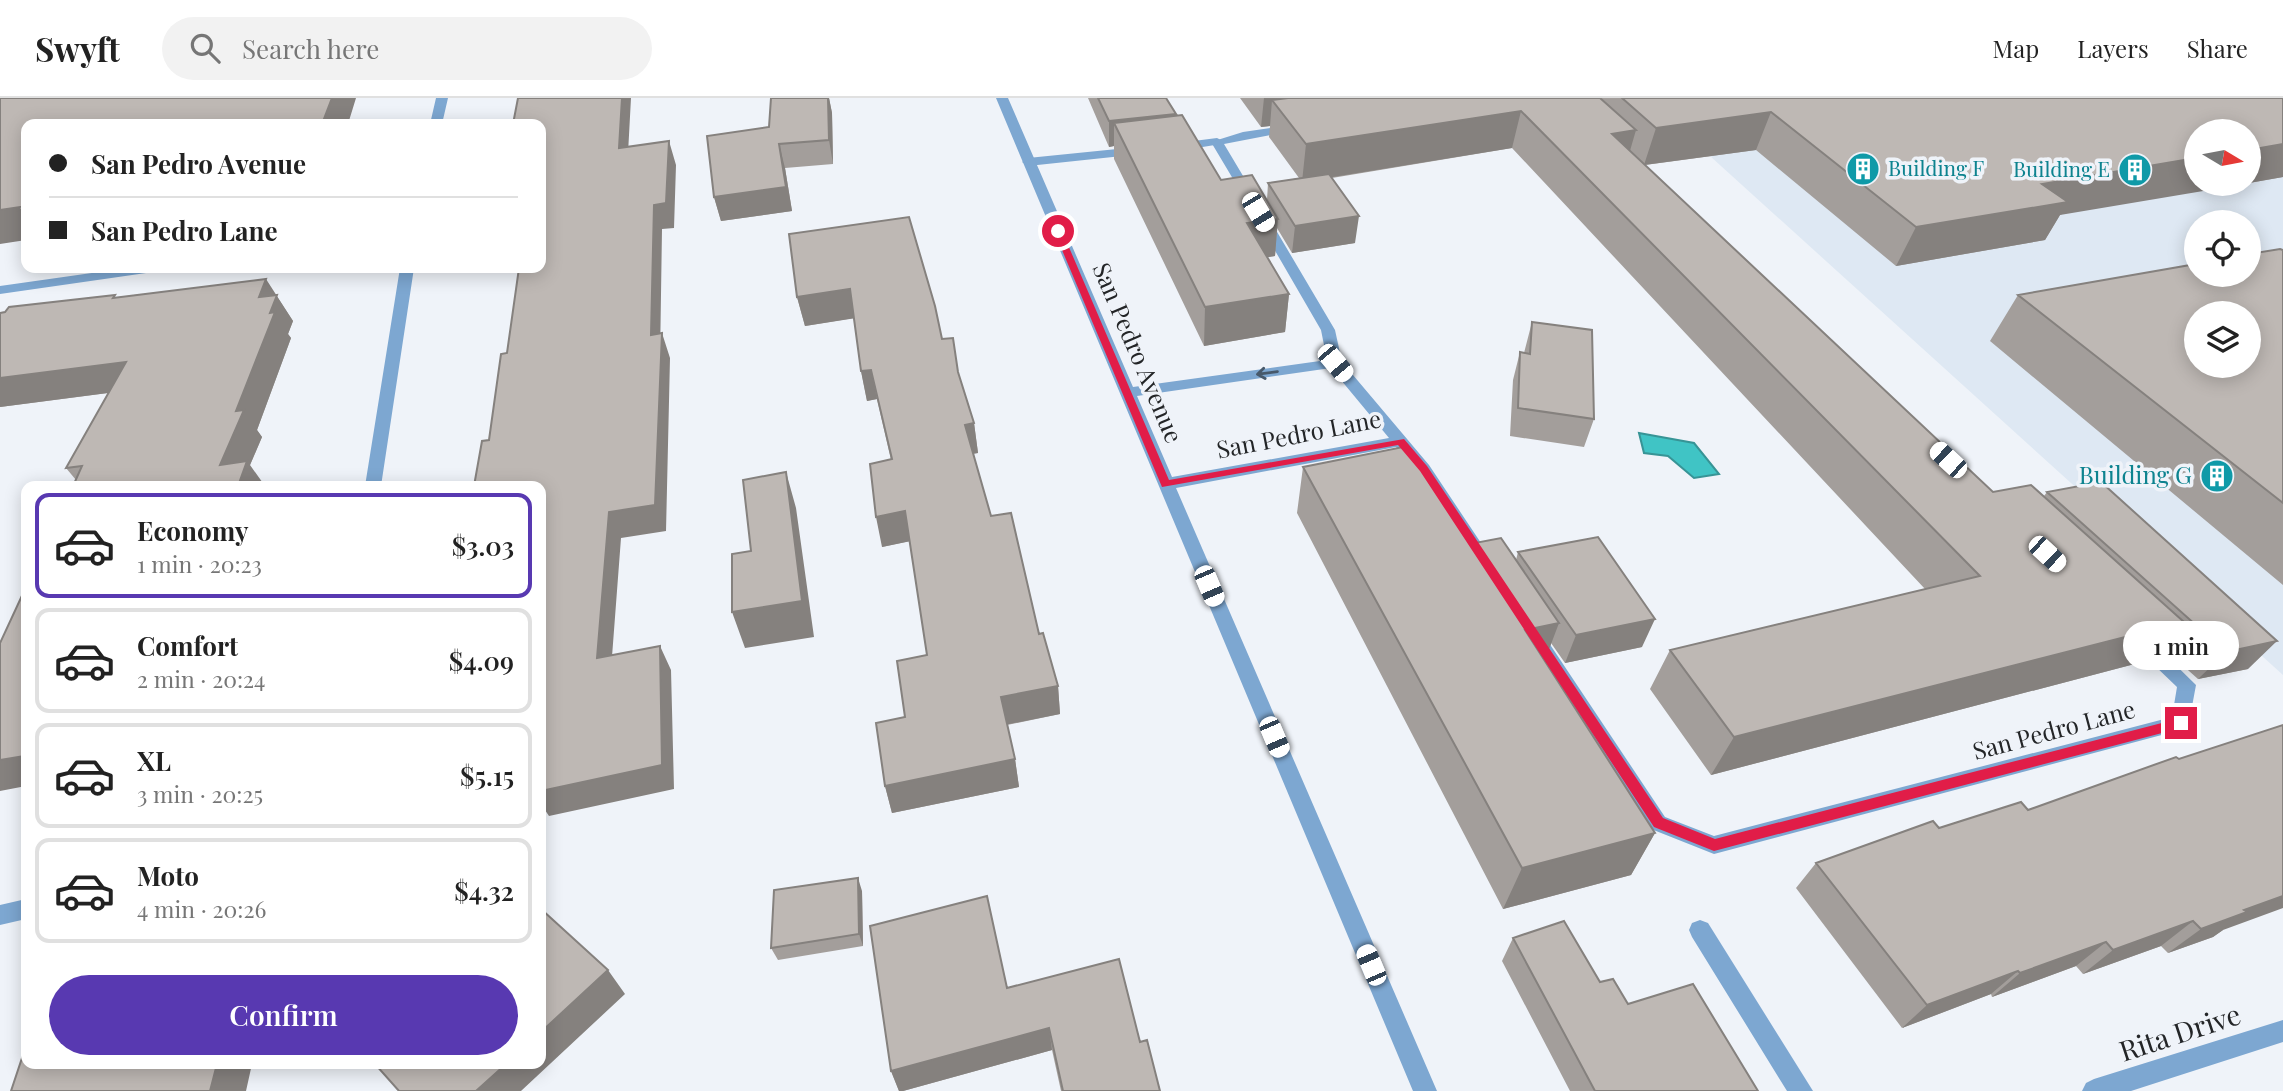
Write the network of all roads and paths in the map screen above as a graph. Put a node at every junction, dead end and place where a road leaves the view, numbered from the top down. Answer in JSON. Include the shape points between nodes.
{"nodes":[{"id":1,"x":442,"y":98,"type":"edge"},
{"id":2,"x":1002,"y":98,"type":"edge"},
{"id":3,"x":437,"y":119,"type":"edge"},
{"id":4,"x":1309,"y":126,"type":"edge"},
{"id":5,"x":1217,"y":142,"type":"junction"},
{"id":6,"x":1170,"y":148,"type":"edge"},
{"id":7,"x":1149,"y":150,"type":"edge"},
{"id":8,"x":1028,"y":162,"type":"junction"},
{"id":9,"x":117,"y":273,"type":"edge"},
{"id":10,"x":406,"y":273,"type":"edge"},
{"id":11,"x":0,"y":289,"type":"edge"},
{"id":12,"x":1335,"y":363,"type":"junction"},
{"id":13,"x":1127,"y":393,"type":"junction"},
{"id":14,"x":1400,"y":441,"type":"junction"},
{"id":15,"x":374,"y":481,"type":"edge"},
{"id":16,"x":1166,"y":485,"type":"junction"},
{"id":17,"x":1492,"y":572,"type":"edge"},
{"id":18,"x":2126,"y":628,"type":"edge"},
{"id":19,"x":1529,"y":629,"type":"edge"},
{"id":20,"x":21,"y":910,"type":"edge"},
{"id":21,"x":0,"y":915,"type":"edge"},
{"id":22,"x":1700,"y":930,"type":"dead end"},
{"id":23,"x":2283,"y":1031,"type":"edge"},
{"id":24,"x":1425,"y":1091,"type":"edge"},
{"id":25,"x":1801,"y":1091,"type":"edge"},
{"id":26,"x":2094,"y":1091,"type":"edge"}],
"edges":[{"from":1,"to":3,"type":"street"},
{"from":2,"to":8,"type":"street","name":"San Pedro Avenue"},
{"from":4,"to":5,"type":"street"},
{"from":5,"to":6,"type":"street"},
{"from":5,"to":12,"type":"street","name":"San Pedro Lane","via":[[1328,330]]},
{"from":7,"to":8,"type":"street"},
{"from":8,"to":13,"type":"street","name":"San Pedro Avenue"},
{"from":9,"to":11,"type":"street"},
{"from":10,"to":15,"type":"street"},
{"from":12,"to":13,"type":"street","one_way":true},
{"from":12,"to":14,"type":"street","name":"San Pedro Lane"},
{"from":13,"to":16,"type":"street","name":"San Pedro Avenue"},
{"from":14,"to":16,"type":"street","name":"San Pedro Lane"},
{"from":14,"to":17,"type":"street","name":"San Pedro Lane"},
{"from":16,"to":24,"type":"street","name":"San Pedro Avenue"},
{"from":18,"to":19,"type":"street","name":"San Pedro Lane","via":[[2187,685],[2181,723],[1714,845],[1658,822]]},
{"from":20,"to":21,"type":"street"},
{"from":22,"to":25,"type":"street"},
{"from":23,"to":26,"type":"street","name":"Rita Drive"}]}
